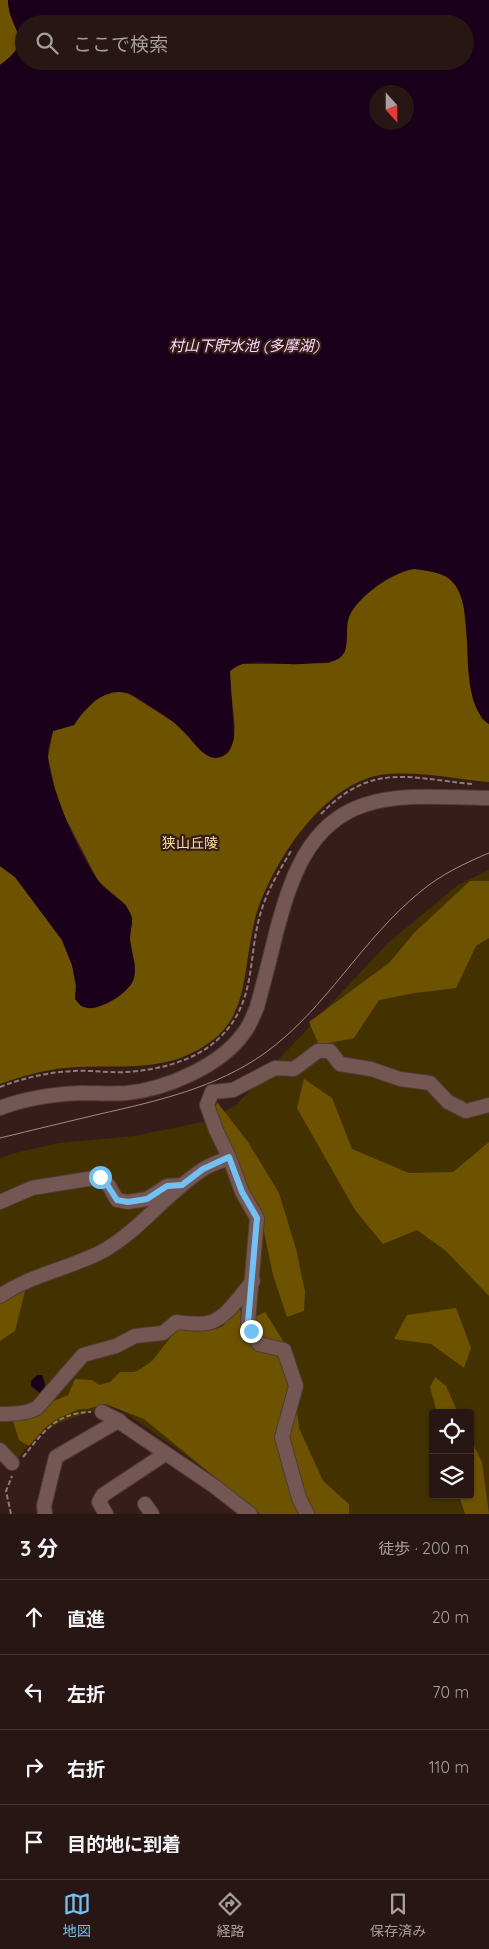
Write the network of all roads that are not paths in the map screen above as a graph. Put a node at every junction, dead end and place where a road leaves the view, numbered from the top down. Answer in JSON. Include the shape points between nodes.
{"nodes":[{"id":1,"x":489,"y":798,"type":"edge"},
{"id":2,"x":489,"y":1105,"type":"edge"},
{"id":3,"x":0,"y":1108,"type":"edge"},
{"id":4,"x":229,"y":1157,"type":"junction"},
{"id":5,"x":182,"y":1185,"type":"junction"},
{"id":6,"x":0,"y":1202,"type":"edge"},
{"id":7,"x":252,"y":1281,"type":"junction"},
{"id":8,"x":0,"y":1296,"type":"edge"},
{"id":9,"x":102,"y":1412,"type":"road end"},
{"id":10,"x":0,"y":1414,"type":"edge"},
{"id":11,"x":120,"y":1421,"type":"junction"},
{"id":12,"x":0,"y":1450,"type":"edge"},
{"id":13,"x":164,"y":1454,"type":"junction"},
{"id":14,"x":15,"y":1466,"type":"road end"},
{"id":15,"x":45,"y":1514,"type":"edge"},
{"id":16,"x":106,"y":1514,"type":"edge"},
{"id":17,"x":250,"y":1514,"type":"edge"},
{"id":18,"x":307,"y":1514,"type":"edge"}],
"edges":[{"from":1,"to":3,"type":"street","via":[[420,797],[378,802],[340,816],[321,831],[305,852],[286,898],[252,1020],[237,1041],[216,1060],[182,1078],[140,1090],[115,1094],[51,1095]]},
{"from":2,"to":4,"type":"street","via":[[466,1111],[448,1102],[430,1083],[340,1064],[330,1052],[318,1051],[294,1069],[275,1068],[233,1090],[212,1092],[207,1105]]},
{"from":4,"to":5,"type":"street","via":[[203,1169]]},
{"from":4,"to":7,"type":"street","via":[[242,1192],[257,1218]]},
{"from":5,"to":6,"type":"street","via":[[167,1186],[147,1199],[128,1202],[117,1200],[100,1177],[32,1188]]},
{"from":5,"to":8,"type":"street","via":[[133,1231],[102,1252],[15,1286]]},
{"from":7,"to":10,"type":"street","via":[[222,1316],[209,1323],[176,1322],[164,1333],[135,1336],[116,1346],[83,1355],[37,1408],[30,1412]]},
{"from":7,"to":18,"type":"street","via":[[248,1322],[251,1331],[259,1344],[284,1350],[296,1386],[282,1437]]},
{"from":9,"to":11,"type":"street"},
{"from":11,"to":13,"type":"street"},
{"from":11,"to":15,"type":"street","via":[[56,1457]]},
{"from":12,"to":14,"type":"street"},
{"from":13,"to":16,"type":"street","via":[[103,1495],[99,1502]]},
{"from":13,"to":17,"type":"street"}]}
